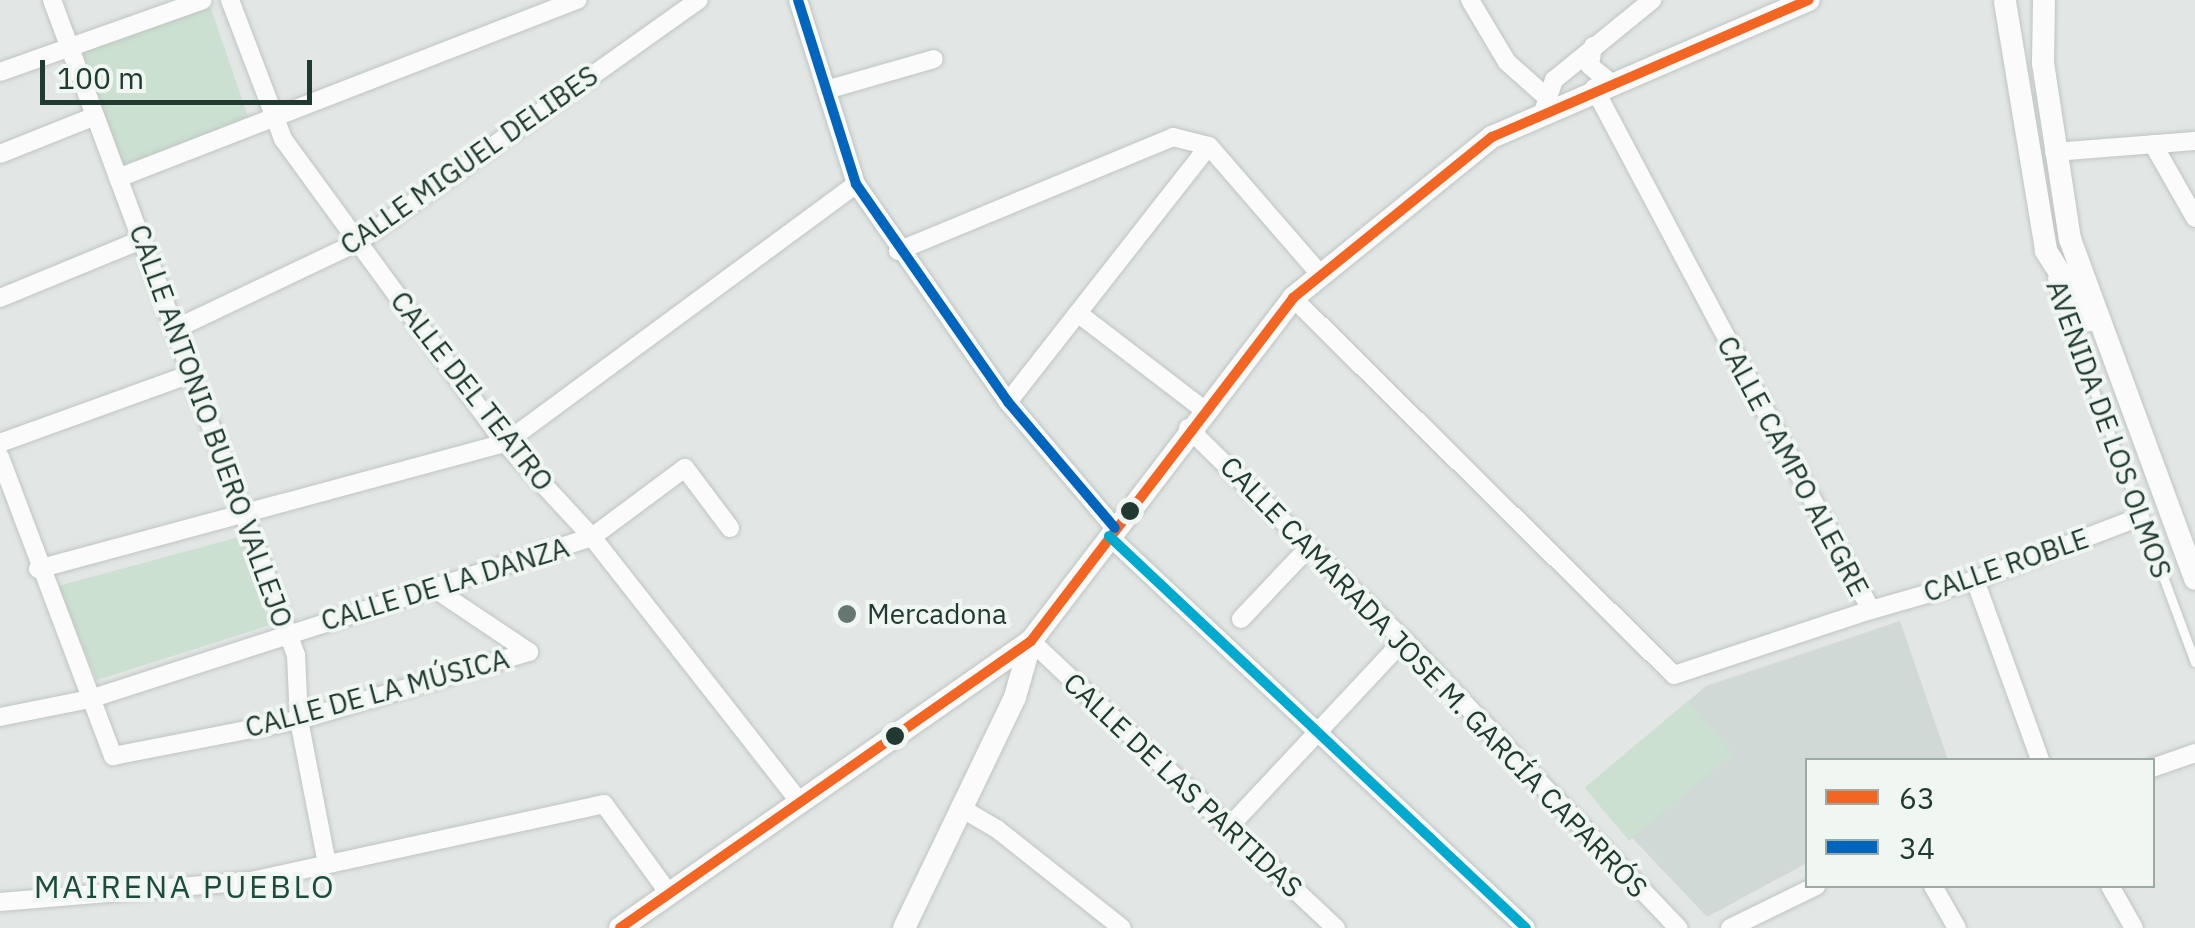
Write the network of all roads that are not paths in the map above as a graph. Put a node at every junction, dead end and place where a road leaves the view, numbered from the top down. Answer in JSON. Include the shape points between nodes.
{"nodes":[{"id":1,"x":52,"y":0,"type":"edge"},
{"id":2,"x":203,"y":0,"type":"edge"},
{"id":3,"x":230,"y":0,"type":"edge"},
{"id":4,"x":578,"y":0,"type":"edge"},
{"id":5,"x":699,"y":0,"type":"edge"},
{"id":6,"x":798,"y":0,"type":"edge"},
{"id":7,"x":1470,"y":0,"type":"edge"},
{"id":8,"x":1652,"y":0,"type":"edge"},
{"id":9,"x":1809,"y":0,"type":"edge"},
{"id":10,"x":2041,"y":0,"type":"edge"},
{"id":11,"x":2002,"y":1,"type":"edge"},
{"id":12,"x":1593,"y":46,"type":"junction"},
{"id":13,"x":69,"y":47,"type":"junction"},
{"id":14,"x":934,"y":59,"type":"dead end"},
{"id":15,"x":0,"y":72,"type":"edge"},
{"id":16,"x":1602,"y":85,"type":"junction"},
{"id":17,"x":826,"y":90,"type":"junction"},
{"id":18,"x":1544,"y":102,"type":"junction"},
{"id":19,"x":95,"y":116,"type":"junction"},
{"id":20,"x":276,"y":121,"type":"junction"},
{"id":21,"x":2195,"y":141,"type":"edge"},
{"id":22,"x":2153,"y":144,"type":"junction"},
{"id":23,"x":1209,"y":146,"type":"junction"},
{"id":24,"x":2054,"y":152,"type":"junction"},
{"id":25,"x":0,"y":154,"type":"edge"},
{"id":26,"x":118,"y":178,"type":"junction"},
{"id":27,"x":856,"y":184,"type":"junction"},
{"id":28,"x":2195,"y":218,"type":"edge"},
{"id":29,"x":142,"y":240,"type":"junction"},
{"id":30,"x":358,"y":242,"type":"junction"},
{"id":31,"x":898,"y":251,"type":"junction"},
{"id":32,"x":2046,"y":251,"type":"junction"},
{"id":33,"x":1320,"y":274,"type":"junction"},
{"id":34,"x":0,"y":298,"type":"edge"},
{"id":35,"x":1293,"y":298,"type":"junction"},
{"id":36,"x":1079,"y":314,"type":"junction"},
{"id":37,"x":174,"y":329,"type":"junction"},
{"id":38,"x":2117,"y":360,"type":"junction"},
{"id":39,"x":191,"y":374,"type":"junction"},
{"id":40,"x":1008,"y":402,"type":"junction"},
{"id":41,"x":1203,"y":409,"type":"junction"},
{"id":42,"x":1188,"y":428,"type":"junction"},
{"id":43,"x":0,"y":443,"type":"edge"},
{"id":44,"x":505,"y":443,"type":"junction"},
{"id":45,"x":0,"y":458,"type":"edge"},
{"id":46,"x":245,"y":517,"type":"junction"},
{"id":47,"x":2140,"y":518,"type":"junction"},
{"id":48,"x":730,"y":528,"type":"dead end"},
{"id":49,"x":1112,"y":532,"type":"junction"},
{"id":50,"x":592,"y":538,"type":"junction"},
{"id":51,"x":1310,"y":548,"type":"junction"},
{"id":52,"x":38,"y":569,"type":"junction"},
{"id":53,"x":2195,"y":578,"type":"edge"},
{"id":54,"x":1974,"y":580,"type":"junction"},
{"id":55,"x":435,"y":589,"type":"junction"},
{"id":56,"x":1871,"y":610,"type":"junction"},
{"id":57,"x":1241,"y":619,"type":"dead end"},
{"id":58,"x":288,"y":633,"type":"junction"},
{"id":59,"x":1404,"y":640,"type":"junction"},
{"id":60,"x":1031,"y":641,"type":"junction"},
{"id":61,"x":2195,"y":662,"type":"edge"},
{"id":62,"x":990,"y":668,"type":"junction"},
{"id":63,"x":1019,"y":682,"type":"junction"},
{"id":64,"x":90,"y":699,"type":"junction"},
{"id":65,"x":0,"y":718,"type":"edge"},
{"id":66,"x":299,"y":720,"type":"junction"},
{"id":67,"x":1320,"y":729,"type":"junction"},
{"id":68,"x":2195,"y":753,"type":"edge"},
{"id":69,"x":2039,"y":758,"type":"edge"},
{"id":70,"x":2155,"y":767,"type":"edge"},
{"id":71,"x":798,"y":800,"type":"junction"},
{"id":72,"x":961,"y":808,"type":"junction"},
{"id":73,"x":1228,"y":829,"type":"junction"},
{"id":74,"x":327,"y":864,"type":"junction"},
{"id":75,"x":1812,"y":888,"type":"edge"},
{"id":76,"x":1934,"y":888,"type":"edge"},
{"id":77,"x":2111,"y":888,"type":"edge"},
{"id":78,"x":668,"y":892,"type":"junction"},
{"id":79,"x":0,"y":902,"type":"edge"},
{"id":80,"x":620,"y":928,"type":"edge"},
{"id":81,"x":904,"y":928,"type":"edge"},
{"id":82,"x":1122,"y":928,"type":"edge"},
{"id":83,"x":1336,"y":928,"type":"edge"},
{"id":84,"x":1526,"y":928,"type":"edge"},
{"id":85,"x":1678,"y":928,"type":"edge"},
{"id":86,"x":1730,"y":928,"type":"edge"},
{"id":87,"x":1957,"y":928,"type":"edge"},
{"id":88,"x":2134,"y":928,"type":"edge"}],
"edges":[{"from":1,"to":13,"type":"street","name":"CALLE ANTONIO BUERO VALLEJO"},
{"from":2,"to":13,"type":"street"},
{"from":3,"to":20,"type":"street","name":"CALLE DEL TEATRO"},
{"from":4,"to":20,"type":"street"},
{"from":5,"to":30,"type":"street","name":"CALLE MIGUEL DELIBES"},
{"from":6,"to":17,"type":"street"},
{"from":7,"to":18,"type":"street","via":[[1507,62]]},
{"from":8,"to":12,"type":"street"},
{"from":9,"to":16,"type":"street"},
{"from":10,"to":11,"type":"street"},
{"from":10,"to":24,"type":"street","name":"AVENIDA DE LOS OLMOS"},
{"from":11,"to":32,"type":"street","name":"AVENIDA DE LOS OLMOS"},
{"from":12,"to":16,"type":"street","name":"CALLE CAMPO ALEGRE","via":[[1590,66]]},
{"from":12,"to":18,"type":"street"},
{"from":13,"to":15,"type":"street"},
{"from":13,"to":19,"type":"street","name":"CALLE ANTONIO BUERO VALLEJO"},
{"from":14,"to":17,"type":"street"},
{"from":16,"to":18,"type":"street"},
{"from":16,"to":56,"type":"street","name":"CALLE CAMPO ALEGRE"},
{"from":17,"to":27,"type":"street"},
{"from":18,"to":33,"type":"street"},
{"from":19,"to":25,"type":"street"},
{"from":19,"to":26,"type":"street","name":"CALLE ANTONIO BUERO VALLEJO"},
{"from":20,"to":26,"type":"street"},
{"from":20,"to":30,"type":"street","name":"CALLE DEL TEATRO"},
{"from":21,"to":22,"type":"street"},
{"from":22,"to":24,"type":"street"},
{"from":22,"to":28,"type":"street"},
{"from":23,"to":31,"type":"street","via":[[1173,136]]},
{"from":23,"to":33,"type":"street"},
{"from":23,"to":36,"type":"street"},
{"from":24,"to":38,"type":"street","name":"AVENIDA DE LOS OLMOS","via":[[2070,238]]},
{"from":26,"to":29,"type":"street","name":"CALLE ANTONIO BUERO VALLEJO"},
{"from":27,"to":31,"type":"street"},
{"from":27,"to":44,"type":"street"},
{"from":29,"to":34,"type":"street"},
{"from":29,"to":37,"type":"street","name":"CALLE ANTONIO BUERO VALLEJO"},
{"from":30,"to":37,"type":"street","name":"CALLE MIGUEL DELIBES"},
{"from":30,"to":44,"type":"street","name":"CALLE DEL TEATRO"},
{"from":31,"to":40,"type":"street"},
{"from":32,"to":38,"type":"street","name":"AVENIDA DE LOS OLMOS"},
{"from":32,"to":47,"type":"lane","name":"AVENIDA DE LOS OLMOS"},
{"from":33,"to":35,"type":"street"},
{"from":35,"to":41,"type":"street"},
{"from":35,"to":56,"type":"street","name":"CALLE CAMPO ALEGRE","via":[[1674,675]]},
{"from":36,"to":40,"type":"street"},
{"from":36,"to":41,"type":"street"},
{"from":37,"to":39,"type":"street","name":"CALLE ANTONIO BUERO VALLEJO"},
{"from":38,"to":53,"type":"street","name":"AVENIDA DE LOS OLMOS"},
{"from":39,"to":43,"type":"street"},
{"from":39,"to":46,"type":"street","name":"CALLE ANTONIO BUERO VALLEJO"},
{"from":40,"to":49,"type":"street"},
{"from":41,"to":42,"type":"street"},
{"from":42,"to":49,"type":"street"},
{"from":42,"to":51,"type":"street","name":"CALLE CAMARADA JOSE M. GARCÍA CAPARRÓS"},
{"from":44,"to":46,"type":"street"},
{"from":44,"to":50,"type":"street","name":"CALLE DEL TEATRO"},
{"from":45,"to":52,"type":"street"},
{"from":46,"to":52,"type":"street"},
{"from":46,"to":58,"type":"street","name":"CALLE ANTONIO BUERO VALLEJO"},
{"from":47,"to":54,"type":"street","name":"CALLE ROBLE"},
{"from":47,"to":61,"type":"lane","name":"AVENIDA DE LOS OLMOS"},
{"from":48,"to":50,"type":"street","name":"CALLE DE LA DANZA","via":[[685,468]]},
{"from":49,"to":60,"type":"street"},
{"from":49,"to":67,"type":"street"},
{"from":50,"to":55,"type":"street","name":"CALLE DE LA DANZA"},
{"from":50,"to":71,"type":"street","name":"CALLE DEL TEATRO"},
{"from":51,"to":57,"type":"street"},
{"from":51,"to":59,"type":"street","name":"CALLE CAMARADA JOSE M. GARCÍA CAPARRÓS"},
{"from":52,"to":64,"type":"street"},
{"from":54,"to":56,"type":"street","name":"CALLE ROBLE"},
{"from":54,"to":69,"type":"street"},
{"from":55,"to":58,"type":"street","name":"CALLE DE LA DANZA"},
{"from":55,"to":66,"type":"street","name":"CALLE DE LA MÚSICA","via":[[529,652]]},
{"from":58,"to":64,"type":"street","name":"CALLE DE LA DANZA"},
{"from":58,"to":66,"type":"street","name":"CALLE ANTONIO BUERO VALLEJO","via":[[296,655]]},
{"from":59,"to":67,"type":"street"},
{"from":59,"to":85,"type":"street","name":"CALLE CAMARADA JOSE M. GARCÍA CAPARRÓS"},
{"from":60,"to":62,"type":"street"},
{"from":60,"to":63,"type":"street"},
{"from":60,"to":73,"type":"street","name":"CALLE DE LAS PARTIDAS"},
{"from":62,"to":63,"type":"street"},
{"from":62,"to":71,"type":"street"},
{"from":63,"to":72,"type":"street"},
{"from":64,"to":65,"type":"street","name":"CALLE DE LA DANZA"},
{"from":64,"to":66,"type":"street","name":"CALLE DE LA MÚSICA","via":[[113,756]]},
{"from":66,"to":74,"type":"street","name":"CALLE ANTONIO BUERO VALLEJO"},
{"from":67,"to":73,"type":"street"},
{"from":67,"to":84,"type":"street"},
{"from":68,"to":70,"type":"street"},
{"from":71,"to":78,"type":"street"},
{"from":72,"to":81,"type":"street"},
{"from":72,"to":82,"type":"street"},
{"from":73,"to":83,"type":"street","name":"CALLE DE LAS PARTIDAS"},
{"from":74,"to":78,"type":"street","via":[[604,804]]},
{"from":74,"to":79,"type":"street","via":[[251,881]]},
{"from":75,"to":86,"type":"street"},
{"from":76,"to":87,"type":"street"},
{"from":77,"to":88,"type":"street"},
{"from":78,"to":80,"type":"street"}]}
